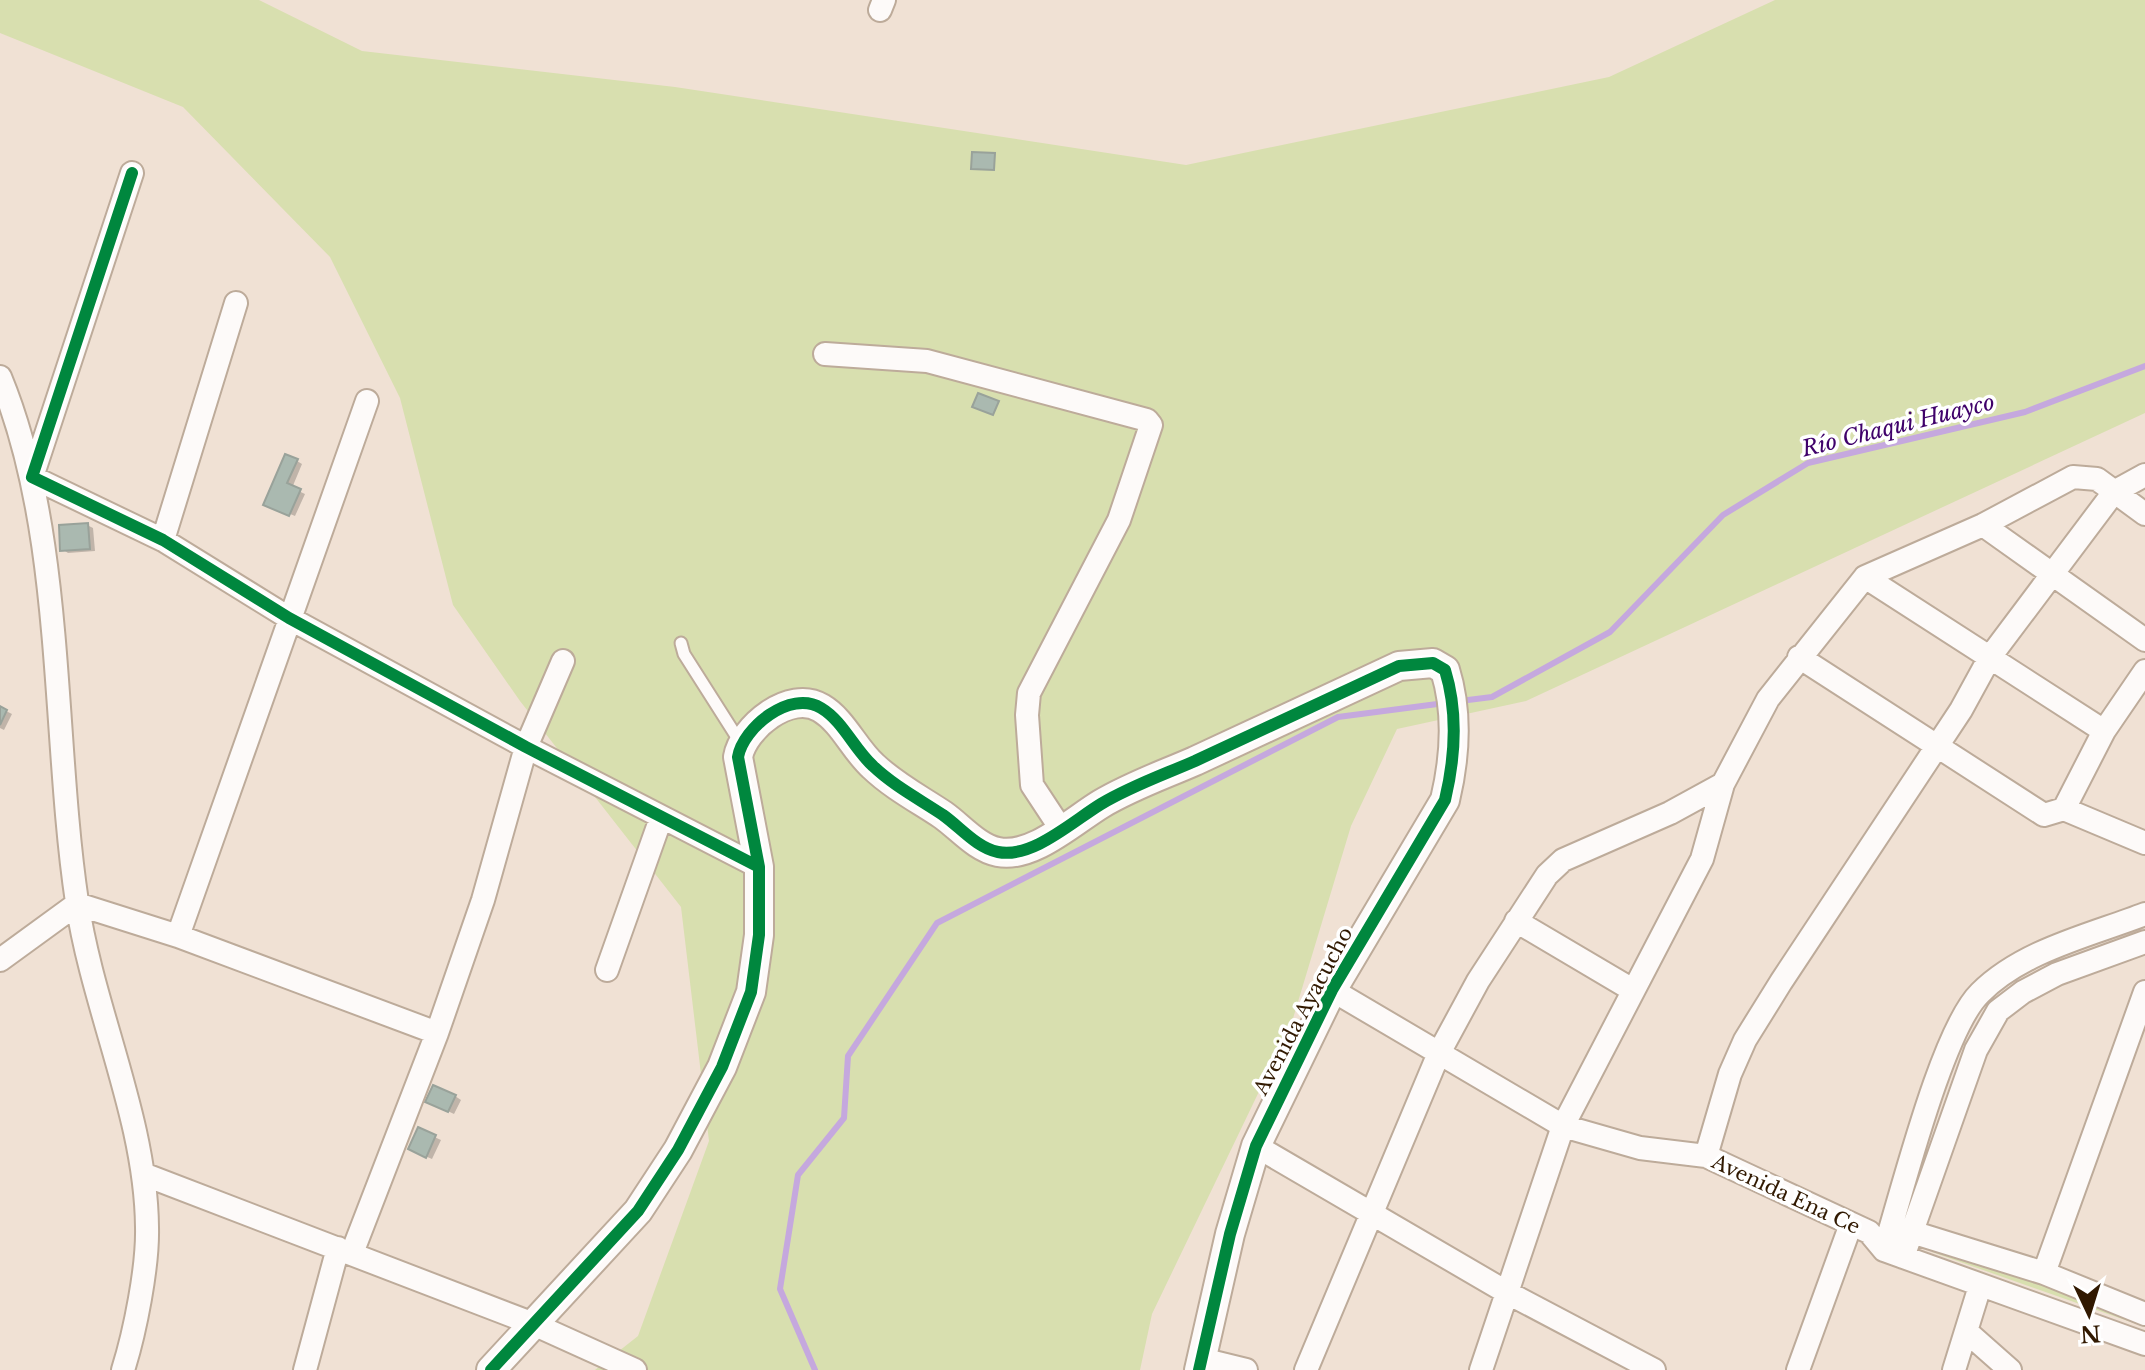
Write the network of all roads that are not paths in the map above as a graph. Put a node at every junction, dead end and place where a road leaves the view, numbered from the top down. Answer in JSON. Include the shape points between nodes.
{"nodes":[{"id":1,"x":132,"y":173,"type":"dead end"},
{"id":2,"x":236,"y":303,"type":"dead end"},
{"id":3,"x":825,"y":354,"type":"dead end"},
{"id":4,"x":0,"y":377,"type":"edge"},
{"id":5,"x":367,"y":401,"type":"dead end"},
{"id":6,"x":2145,"y":475,"type":"edge"},
{"id":7,"x":32,"y":477,"type":"junction"},
{"id":8,"x":2114,"y":492,"type":"junction"},
{"id":9,"x":2145,"y":514,"type":"edge"},
{"id":10,"x":1983,"y":525,"type":"junction"},
{"id":11,"x":163,"y":540,"type":"junction"},
{"id":12,"x":2051,"y":576,"type":"junction"},
{"id":13,"x":1865,"y":577,"type":"junction"},
{"id":14,"x":289,"y":618,"type":"junction"},
{"id":15,"x":2145,"y":640,"type":"edge"},
{"id":16,"x":681,"y":643,"type":"dead end"},
{"id":17,"x":1799,"y":657,"type":"junction"},
{"id":18,"x":1990,"y":657,"type":"junction"},
{"id":19,"x":563,"y":661,"type":"dead end"},
{"id":20,"x":2145,"y":671,"type":"edge"},
{"id":21,"x":2104,"y":731,"type":"junction"},
{"id":22,"x":740,"y":743,"type":"junction"},
{"id":23,"x":526,"y":747,"type":"junction"},
{"id":24,"x":1936,"y":747,"type":"junction"},
{"id":25,"x":1723,"y":784,"type":"junction"},
{"id":26,"x":2064,"y":809,"type":"junction"},
{"id":27,"x":661,"y":818,"type":"junction"},
{"id":28,"x":1061,"y":829,"type":"junction"},
{"id":29,"x":2145,"y":843,"type":"edge"},
{"id":30,"x":759,"y":867,"type":"junction"},
{"id":31,"x":77,"y":904,"type":"junction"},
{"id":32,"x":2145,"y":914,"type":"edge"},
{"id":33,"x":1516,"y":921,"type":"junction"},
{"id":34,"x":178,"y":936,"type":"junction"},
{"id":35,"x":2145,"y":942,"type":"edge"},
{"id":36,"x":0,"y":960,"type":"edge"},
{"id":37,"x":607,"y":970,"type":"dead end"},
{"id":38,"x":1631,"y":989,"type":"junction"},
{"id":39,"x":1332,"y":990,"type":"junction"},
{"id":40,"x":2145,"y":992,"type":"edge"},
{"id":41,"x":437,"y":1033,"type":"junction"},
{"id":42,"x":1439,"y":1053,"type":"junction"},
{"id":43,"x":1563,"y":1126,"type":"junction"},
{"id":44,"x":1256,"y":1146,"type":"junction"},
{"id":45,"x":1706,"y":1156,"type":"junction"},
{"id":46,"x":143,"y":1174,"type":"junction"},
{"id":47,"x":1372,"y":1216,"type":"junction"},
{"id":48,"x":1881,"y":1229,"type":"junction"},
{"id":49,"x":345,"y":1250,"type":"junction"},
{"id":50,"x":1894,"y":1254,"type":"junction"},
{"id":51,"x":2044,"y":1273,"type":"junction"},
{"id":52,"x":1980,"y":1286,"type":"junction"},
{"id":53,"x":1508,"y":1293,"type":"junction"},
{"id":54,"x":2145,"y":1314,"type":"edge"},
{"id":55,"x":531,"y":1323,"type":"junction"},
{"id":56,"x":1967,"y":1332,"type":"junction"},
{"id":57,"x":2145,"y":1344,"type":"edge"},
{"id":58,"x":1200,"y":1364,"type":"edge"},
{"id":59,"x":123,"y":1370,"type":"edge"},
{"id":60,"x":305,"y":1370,"type":"edge"},
{"id":61,"x":491,"y":1370,"type":"edge"},
{"id":62,"x":635,"y":1370,"type":"edge"},
{"id":63,"x":1246,"y":1370,"type":"edge"},
{"id":64,"x":1306,"y":1370,"type":"edge"},
{"id":65,"x":1481,"y":1370,"type":"edge"},
{"id":66,"x":1654,"y":1370,"type":"edge"},
{"id":67,"x":1798,"y":1370,"type":"edge"},
{"id":68,"x":1954,"y":1370,"type":"edge"},
{"id":69,"x":2010,"y":1370,"type":"edge"}],
"edges":[{"from":1,"to":7,"type":"street"},
{"from":2,"to":11,"type":"street"},
{"from":3,"to":28,"type":"street","via":[[927,361],[1151,425],[1119,520],[1029,693],[1032,785]]},
{"from":4,"to":7,"type":"street"},
{"from":5,"to":14,"type":"street"},
{"from":6,"to":8,"type":"street"},
{"from":7,"to":11,"type":"street"},
{"from":7,"to":31,"type":"street"},
{"from":8,"to":9,"type":"street"},
{"from":8,"to":10,"type":"street","via":[[2097,479],[2073,477]]},
{"from":8,"to":12,"type":"street"},
{"from":10,"to":12,"type":"street"},
{"from":10,"to":13,"type":"street"},
{"from":11,"to":14,"type":"street"},
{"from":12,"to":15,"type":"street"},
{"from":12,"to":18,"type":"street"},
{"from":13,"to":17,"type":"street"},
{"from":13,"to":18,"type":"street"},
{"from":14,"to":23,"type":"street"},
{"from":14,"to":34,"type":"street"},
{"from":16,"to":22,"type":"lane"},
{"from":17,"to":24,"type":"street"},
{"from":17,"to":25,"type":"street","via":[[1768,699]]},
{"from":18,"to":21,"type":"street"},
{"from":18,"to":24,"type":"street"},
{"from":19,"to":23,"type":"street"},
{"from":20,"to":21,"type":"street"},
{"from":21,"to":26,"type":"street"},
{"from":22,"to":28,"type":"street","via":[[790,705],[818,706],[871,765],[985,848],[1017,851]]},
{"from":22,"to":30,"type":"street","via":[[740,779]]},
{"from":23,"to":27,"type":"street"},
{"from":23,"to":41,"type":"street","via":[[483,900]]},
{"from":24,"to":26,"type":"street","via":[[2044,815]]},
{"from":24,"to":45,"type":"street","via":[[1745,1040]]},
{"from":25,"to":33,"type":"street","via":[[1563,860]]},
{"from":25,"to":38,"type":"street","via":[[1702,859]]},
{"from":26,"to":29,"type":"street"},
{"from":27,"to":30,"type":"street"},
{"from":27,"to":37,"type":"street"},
{"from":28,"to":39,"type":"street","name":"Avenida Ayacucho","via":[[1119,793],[1399,666],[1433,663],[1445,670],[1453,765],[1445,800]]},
{"from":30,"to":55,"type":"street","via":[[759,935],[751,992],[722,1067],[638,1211]]},
{"from":31,"to":34,"type":"street"},
{"from":31,"to":36,"type":"street"},
{"from":31,"to":46,"type":"street"},
{"from":32,"to":48,"type":"street","via":[[2009,970],[1978,994],[1953,1039]]},
{"from":33,"to":38,"type":"street"},
{"from":33,"to":42,"type":"street"},
{"from":34,"to":41,"type":"street"},
{"from":35,"to":48,"type":"street","via":[[2057,974],[1998,1011]]},
{"from":38,"to":43,"type":"street"},
{"from":39,"to":42,"type":"street","name":"Avenida Ena Ce"},
{"from":39,"to":44,"type":"street","name":"Avenida Ayacucho"},
{"from":40,"to":51,"type":"street"},
{"from":41,"to":49,"type":"street"},
{"from":42,"to":43,"type":"street","name":"Avenida Ena Ce"},
{"from":42,"to":47,"type":"street"},
{"from":43,"to":45,"type":"street","name":"Avenida Ena Ce","via":[[1640,1148]]},
{"from":43,"to":53,"type":"street"},
{"from":44,"to":47,"type":"street"},
{"from":44,"to":58,"type":"street","name":"Avenida Ayacucho"},
{"from":45,"to":48,"type":"street","name":"Avenida Ena Ce"},
{"from":46,"to":49,"type":"street"},
{"from":46,"to":59,"type":"street","via":[[148,1229]]},
{"from":47,"to":53,"type":"street"},
{"from":47,"to":64,"type":"street"},
{"from":48,"to":50,"type":"street","name":"Avenida Ena Ce"},
{"from":48,"to":50,"type":"street"},
{"from":48,"to":51,"type":"street","name":"Avenida Ena Ce"},
{"from":48,"to":67,"type":"street"},
{"from":49,"to":55,"type":"street"},
{"from":49,"to":60,"type":"street"},
{"from":50,"to":52,"type":"street","name":"Avenida Ena Ce"},
{"from":51,"to":54,"type":"street","name":"Avenida Ena Ce"},
{"from":52,"to":56,"type":"street"},
{"from":52,"to":57,"type":"street","name":"Avenida Ena Ce"},
{"from":53,"to":65,"type":"street"},
{"from":53,"to":66,"type":"street"},
{"from":55,"to":61,"type":"street"},
{"from":55,"to":62,"type":"street"},
{"from":56,"to":68,"type":"street"},
{"from":56,"to":69,"type":"street"},
{"from":58,"to":63,"type":"street"}]}
